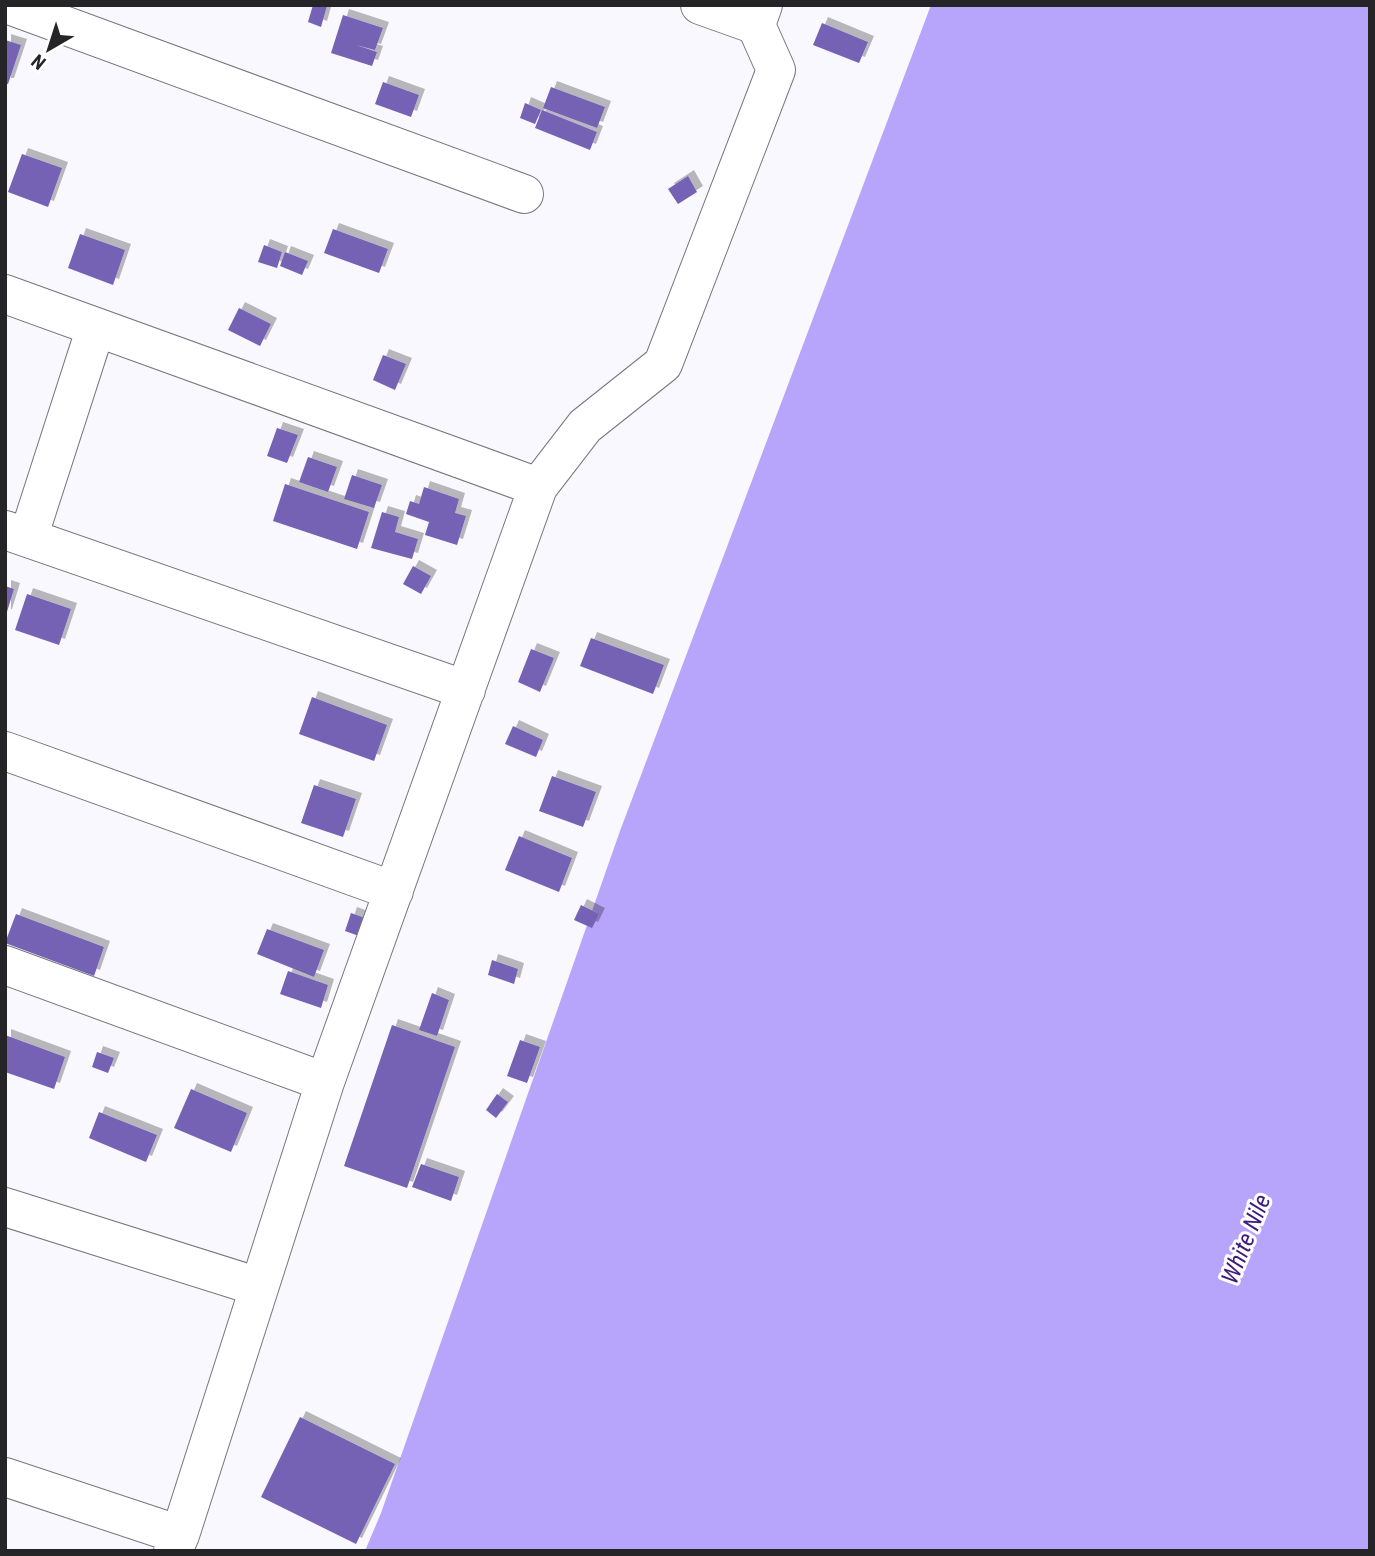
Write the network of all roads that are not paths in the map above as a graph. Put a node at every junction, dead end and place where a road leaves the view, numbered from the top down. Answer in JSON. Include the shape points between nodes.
{"nodes":[{"id":1,"x":9,"y":5,"type":"edge"},
{"id":2,"x":700,"y":5,"type":"edge"},
{"id":3,"x":759,"y":15,"type":"edge"},
{"id":4,"x":524,"y":194,"type":"dead end"},
{"id":5,"x":5,"y":294,"type":"edge"},
{"id":6,"x":96,"y":327,"type":"junction"},
{"id":7,"x":538,"y":487,"type":"junction"},
{"id":8,"x":17,"y":534,"type":"edge"},
{"id":9,"x":466,"y":691,"type":"junction"},
{"id":10,"x":5,"y":751,"type":"edge"},
{"id":11,"x":394,"y":891,"type":"junction"},
{"id":12,"x":5,"y":965,"type":"edge"},
{"id":13,"x":325,"y":1082,"type":"junction"},
{"id":14,"x":5,"y":1207,"type":"edge"},
{"id":15,"x":259,"y":1287,"type":"junction"},
{"id":16,"x":5,"y":1477,"type":"edge"},
{"id":17,"x":176,"y":1543,"type":"edge"}],
"edges":[{"from":1,"to":4,"type":"street"},
{"from":2,"to":3,"type":"street"},
{"from":3,"to":7,"type":"street","via":[[776,70],[663,364],[585,426]]},
{"from":5,"to":6,"type":"street"},
{"from":6,"to":7,"type":"street"},
{"from":6,"to":8,"type":"street"},
{"from":7,"to":9,"type":"street"},
{"from":8,"to":9,"type":"street"},
{"from":9,"to":11,"type":"street"},
{"from":10,"to":11,"type":"street"},
{"from":11,"to":13,"type":"street"},
{"from":12,"to":13,"type":"street"},
{"from":13,"to":15,"type":"street"},
{"from":14,"to":15,"type":"street"},
{"from":15,"to":17,"type":"street"},
{"from":16,"to":17,"type":"street"}]}
